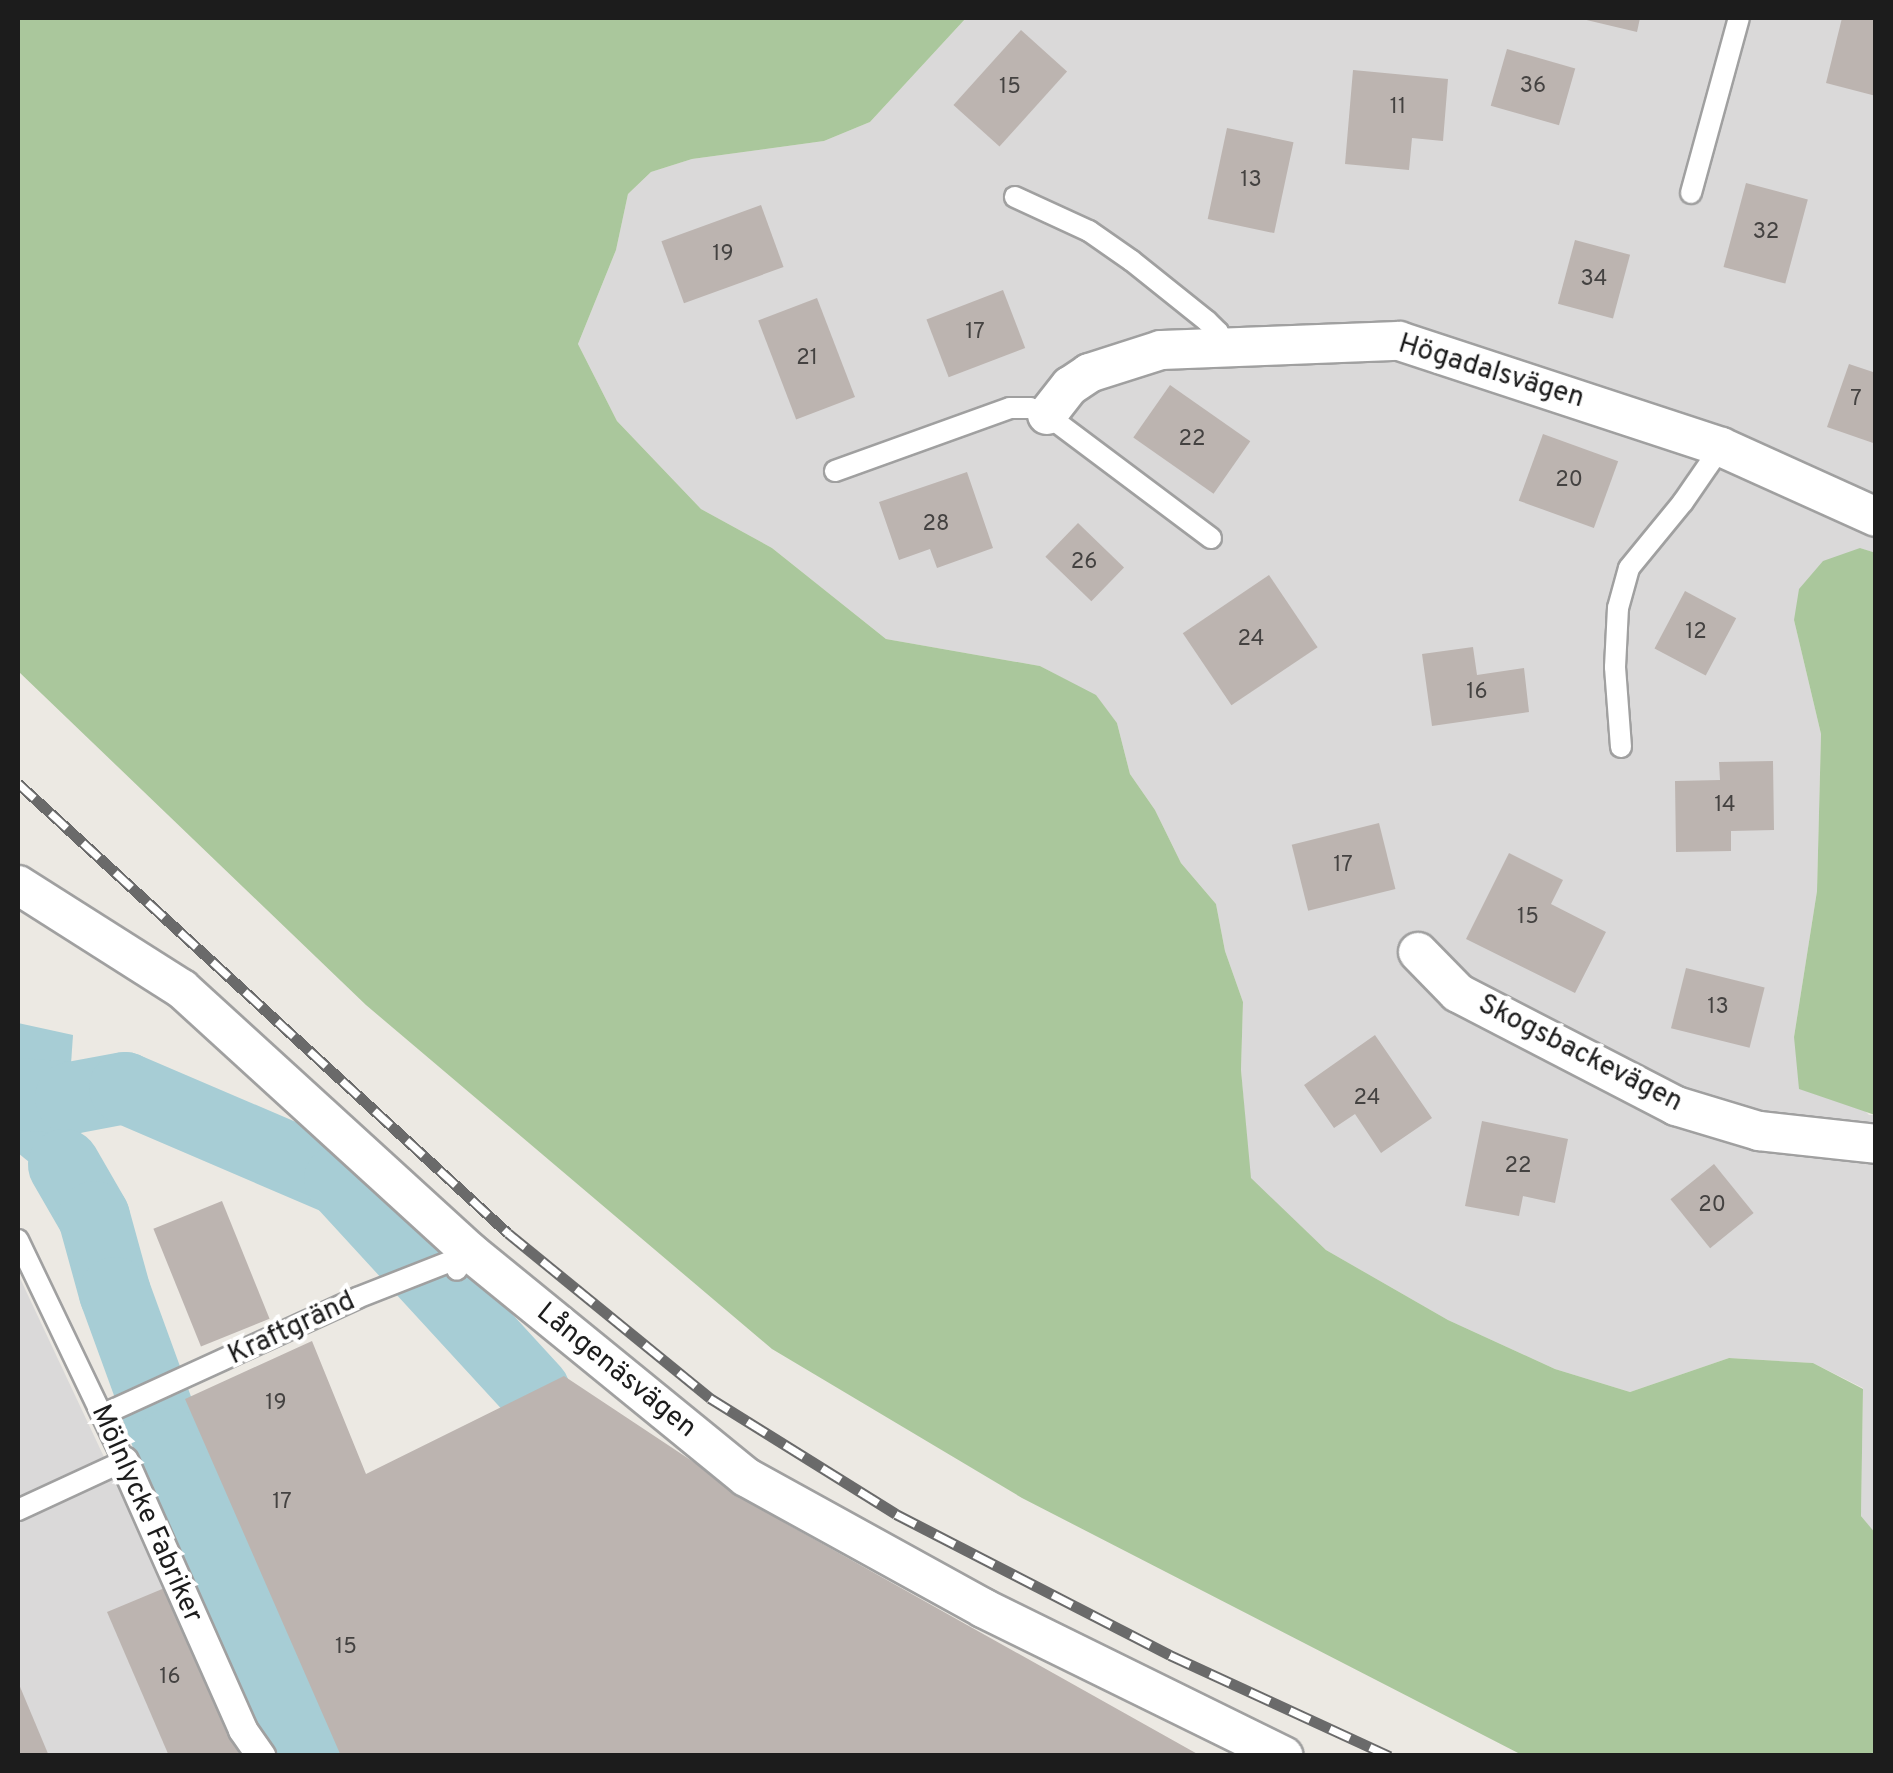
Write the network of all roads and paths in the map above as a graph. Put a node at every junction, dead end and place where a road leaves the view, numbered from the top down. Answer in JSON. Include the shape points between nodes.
{"nodes":[{"id":1,"x":1739,"y":18,"type":"edge"},
{"id":2,"x":1691,"y":194,"type":"dead end"},
{"id":3,"x":1015,"y":198,"type":"dead end"},
{"id":4,"x":1222,"y":346,"type":"junction"},
{"id":5,"x":1047,"y":415,"type":"junction"},
{"id":6,"x":1720,"y":447,"type":"junction"},
{"id":7,"x":835,"y":471,"type":"dead end"},
{"id":8,"x":1876,"y":518,"type":"edge"},
{"id":9,"x":1211,"y":538,"type":"dead end"},
{"id":10,"x":1622,"y":746,"type":"dead end"},
{"id":11,"x":18,"y":884,"type":"edge"},
{"id":12,"x":1418,"y":952,"type":"dead end"},
{"id":13,"x":1876,"y":1144,"type":"edge"},
{"id":14,"x":18,"y":1240,"type":"edge"},
{"id":15,"x":455,"y":1262,"type":"junction"},
{"id":16,"x":102,"y":1415,"type":"junction"},
{"id":17,"x":124,"y":1461,"type":"junction"},
{"id":18,"x":18,"y":1510,"type":"edge"},
{"id":19,"x":261,"y":1756,"type":"edge"},
{"id":20,"x":1284,"y":1756,"type":"edge"}],
"edges":[{"from":1,"to":2,"type":"lane"},
{"from":3,"to":4,"type":"lane","via":[[1089,231],[1132,261],[1207,321]]},
{"from":4,"to":5,"type":"street","name":"Högadalsvägen","via":[[1161,350],[1115,362],[1070,386]]},
{"from":4,"to":6,"type":"street","name":"Högadalsvägen","via":[[1399,340]]},
{"from":5,"to":7,"type":"lane","via":[[1010,408]]},
{"from":5,"to":9,"type":"lane"},
{"from":6,"to":8,"type":"street","name":"Högadalsvägen"},
{"from":6,"to":10,"type":"lane","via":[[1628,568],[1615,667]]},
{"from":11,"to":15,"type":"street","name":"Långenäsvägen","via":[[182,989]]},
{"from":12,"to":13,"type":"street","name":"Skogsbackevägen","via":[[1458,993],[1676,1106],[1759,1131]]},
{"from":14,"to":16,"type":"lane","name":"Mölnlycke Fabriker"},
{"from":15,"to":16,"type":"lane","name":"Kraftgränd"},
{"from":15,"to":20,"type":"street","name":"Långenäsvägen","via":[[746,1478],[983,1608]]},
{"from":16,"to":17,"type":"lane","name":"Mölnlycke Fabriker"},
{"from":17,"to":18,"type":"lane"},
{"from":17,"to":19,"type":"street","name":"Mölnlycke Fabriker","via":[[243,1730]]}]}
